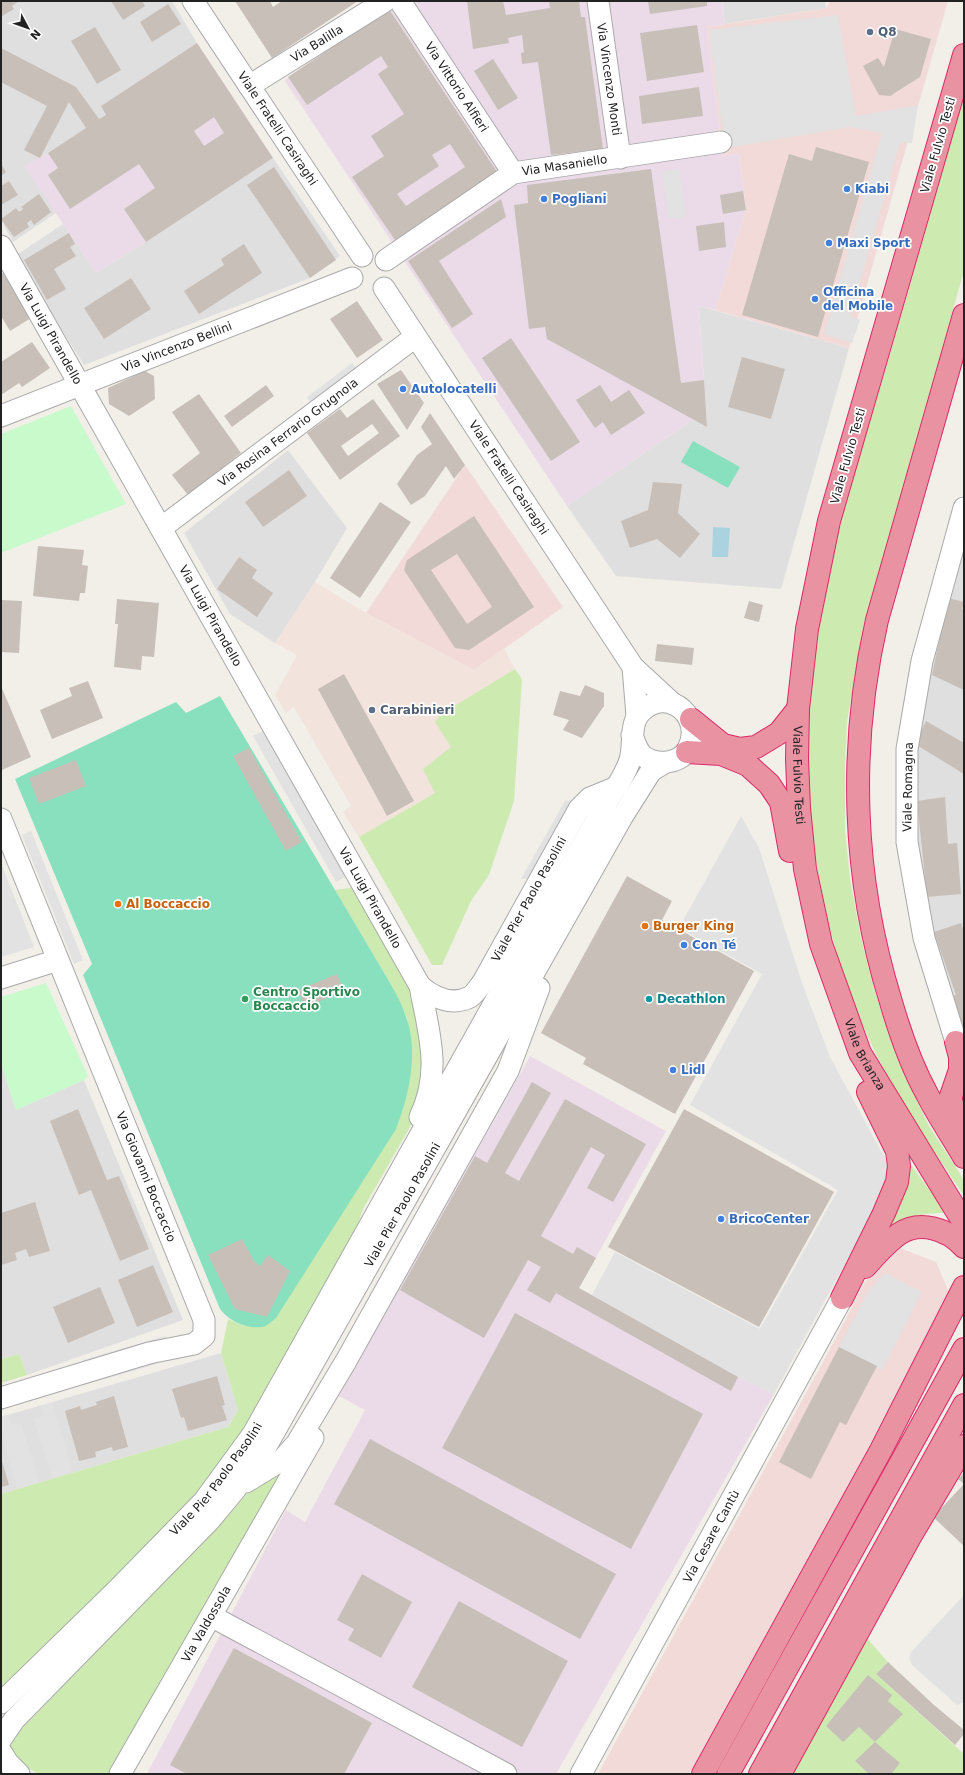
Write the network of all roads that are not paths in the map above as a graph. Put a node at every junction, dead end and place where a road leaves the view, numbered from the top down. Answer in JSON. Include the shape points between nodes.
{"nodes":[{"id":1,"x":193,"y":1,"type":"edge"},
{"id":2,"x":385,"y":1,"type":"edge"},
{"id":3,"x":400,"y":1,"type":"edge"},
{"id":4,"x":598,"y":1,"type":"edge"},
{"id":5,"x":964,"y":54,"type":"edge"},
{"id":6,"x":249,"y":86,"type":"junction"},
{"id":7,"x":721,"y":142,"type":"dead end"},
{"id":8,"x":620,"y":158,"type":"junction"},
{"id":9,"x":512,"y":173,"type":"junction"},
{"id":10,"x":1,"y":246,"type":"edge"},
{"id":11,"x":362,"y":256,"type":"junction"},
{"id":12,"x":386,"y":260,"type":"junction"},
{"id":13,"x":352,"y":278,"type":"junction"},
{"id":14,"x":384,"y":288,"type":"junction"},
{"id":15,"x":964,"y":315,"type":"edge"},
{"id":16,"x":415,"y":337,"type":"junction"},
{"id":17,"x":964,"y":352,"type":"edge"},
{"id":18,"x":947,"y":373,"type":"junction"},
{"id":19,"x":79,"y":386,"type":"junction"},
{"id":20,"x":1,"y":416,"type":"edge"},
{"id":21,"x":964,"y":508,"type":"edge"},
{"id":22,"x":161,"y":528,"type":"junction"},
{"id":23,"x":633,"y":667,"type":"junction"},
{"id":24,"x":673,"y":704,"type":"junction"},
{"id":25,"x":798,"y":709,"type":"junction"},
{"id":26,"x":690,"y":719,"type":"junction"},
{"id":27,"x":635,"y":726,"type":"junction"},
{"id":28,"x":687,"y":752,"type":"junction"},
{"id":29,"x":664,"y":763,"type":"junction"},
{"id":30,"x":617,"y":787,"type":"junction"},
{"id":31,"x":1,"y":819,"type":"edge"},
{"id":32,"x":805,"y":869,"type":"junction"},
{"id":33,"x":567,"y":915,"type":"junction"},
{"id":34,"x":58,"y":960,"type":"junction"},
{"id":35,"x":1,"y":978,"type":"edge"},
{"id":36,"x":420,"y":986,"type":"junction"},
{"id":37,"x":960,"y":1042,"type":"edge"},
{"id":38,"x":860,"y":1053,"type":"junction"},
{"id":39,"x":964,"y":1132,"type":"edge"},
{"id":40,"x":964,"y":1157,"type":"edge"},
{"id":41,"x":377,"y":1214,"type":"junction"},
{"id":42,"x":964,"y":1223,"type":"edge"},
{"id":43,"x":964,"y":1247,"type":"edge"},
{"id":44,"x":964,"y":1287,"type":"edge"},
{"id":45,"x":842,"y":1298,"type":"junction"},
{"id":46,"x":964,"y":1349,"type":"edge"},
{"id":47,"x":346,"y":1361,"type":"junction"},
{"id":48,"x":4,"y":1398,"type":"edge"},
{"id":49,"x":964,"y":1405,"type":"edge"},
{"id":50,"x":964,"y":1446,"type":"edge"},
{"id":51,"x":292,"y":1473,"type":"joint"},
{"id":52,"x":234,"y":1491,"type":"junction"},
{"id":53,"x":211,"y":1616,"type":"junction"},
{"id":54,"x":1,"y":1703,"type":"edge"},
{"id":55,"x":1,"y":1739,"type":"edge"},
{"id":56,"x":1,"y":1752,"type":"edge"},
{"id":57,"x":1,"y":1770,"type":"edge"},
{"id":58,"x":13,"y":1774,"type":"edge"},
{"id":59,"x":19,"y":1774,"type":"edge"},
{"id":60,"x":120,"y":1774,"type":"edge"},
{"id":61,"x":506,"y":1774,"type":"edge"},
{"id":62,"x":581,"y":1774,"type":"edge"},
{"id":63,"x":703,"y":1774,"type":"edge"},
{"id":64,"x":728,"y":1774,"type":"edge"},
{"id":65,"x":760,"y":1774,"type":"edge"},
{"id":66,"x":780,"y":1774,"type":"edge"}],
"edges":[{"from":1,"to":6,"type":"street","name":"Viale Fratelli Casiraghi"},
{"from":2,"to":6,"type":"street","name":"Via Balilla"},
{"from":3,"to":9,"type":"street","name":"Via Vittorio Alfieri"},
{"from":4,"to":8,"type":"street","name":"Via Vincenzo Monti"},
{"from":5,"to":25,"type":"highway","name":"Viale Fulvio Testi","via":[[829,521],[807,629]]},
{"from":6,"to":11,"type":"street","name":"Viale Fratelli Casiraghi"},
{"from":7,"to":8,"type":"street","name":"Via Masaniello"},
{"from":8,"to":9,"type":"street","name":"Via Masaniello"},
{"from":9,"to":12,"type":"street","name":"Via Masaniello"},
{"from":10,"to":19,"type":"street","name":"Via Luigi Pirandello"},
{"from":11,"to":12,"type":"street","via":[[374,254]]},
{"from":11,"to":13,"type":"street","via":[[353,265]]},
{"from":12,"to":14,"type":"street","via":[[390,277]]},
{"from":13,"to":14,"type":"street","via":[[359,289],[365,292],[371,293]]},
{"from":13,"to":19,"type":"street","name":"Via Vincenzo Bellini"},
{"from":14,"to":16,"type":"street","name":"Viale Fratelli Casiraghi"},
{"from":15,"to":18,"type":"highway"},
{"from":16,"to":22,"type":"street","name":"Via Rosina Ferrario Grugnola"},
{"from":16,"to":23,"type":"street","name":"Viale Fratelli Casiraghi"},
{"from":17,"to":18,"type":"highway"},
{"from":18,"to":40,"type":"highway","via":[[877,620],[868,662],[861,709],[858,823],[863,883],[882,975],[897,1022],[927,1094]]},
{"from":19,"to":20,"type":"street","name":"Via Vincenzo Bellini"},
{"from":19,"to":22,"type":"street","name":"Via Luigi Pirandello"},
{"from":21,"to":37,"type":"street","name":"Viale Romagna","via":[[922,661],[907,748],[907,842],[924,938]]},
{"from":22,"to":36,"type":"street","name":"Via Luigi Pirandello"},
{"from":23,"to":24,"type":"street","name":"Viale Fratelli Casiraghi"},
{"from":23,"to":27,"type":"street","name":"Viale Fratelli Casiraghi"},
{"from":24,"to":26,"type":"street","via":[[683,710]]},
{"from":24,"to":27,"type":"street","via":[[663,702],[644,709]]},
{"from":25,"to":26,"type":"highway","via":[[779,733],[756,747],[740,749],[723,745]]},
{"from":25,"to":32,"type":"highway","name":"Viale Fulvio Testi","via":[[799,808]]},
{"from":26,"to":28,"type":"street","via":[[693,730],[692,742]]},
{"from":27,"to":29,"type":"street","via":[[636,746],[642,755],[652,761]]},
{"from":27,"to":30,"type":"street","name":"Viale Pier Paolo Pasolini","via":[[630,758],[624,777]]},
{"from":28,"to":29,"type":"street","via":[[677,760]]},
{"from":28,"to":32,"type":"highway","via":[[721,754],[748,765],[768,784],[781,802],[791,857]]},
{"from":29,"to":33,"type":"street","name":"Viale Pier Paolo Pasolini","via":[[651,772],[641,787]]},
{"from":30,"to":36,"type":"street","name":"Viale Pier Paolo Pasolini","via":[[590,798],[579,809],[483,982],[471,996],[459,1000],[443,1000]]},
{"from":30,"to":41,"type":"street","name":"Viale Pier Paolo Pasolini"},
{"from":31,"to":34,"type":"street","name":"Via Giovanni Boccaccio"},
{"from":32,"to":38,"type":"highway","name":"Viale Brianza","via":[[821,944]]},
{"from":33,"to":47,"type":"street","name":"Viale Pier Paolo Pasolini","via":[[508,1072]]},
{"from":33,"to":52,"type":"street","name":"Viale Pier Paolo Pasolini","via":[[264,1450]]},
{"from":34,"to":35,"type":"street"},
{"from":34,"to":48,"type":"street","name":"Via Giovanni Boccaccio","via":[[204,1320],[205,1328],[204,1336],[194,1344],[149,1353]]},
{"from":36,"to":41,"type":"street","name":"Viale Pier Paolo Pasolini","via":[[434,1060],[428,1101],[406,1146],[374,1199]]},
{"from":37,"to":39,"type":"highway","via":[[960,1070],[950,1099]]},
{"from":38,"to":42,"type":"highway","name":"Viale Brianza"},
{"from":38,"to":45,"type":"highway","via":[[859,1075],[897,1151],[899,1166],[897,1182],[887,1207]]},
{"from":41,"to":54,"type":"street","name":"Viale Pier Paolo Pasolini","via":[[253,1434],[231,1466],[204,1501]]},
{"from":43,"to":45,"type":"highway","via":[[948,1234],[938,1230],[919,1228],[904,1232],[871,1260]]},
{"from":44,"to":63,"type":"highway","via":[[881,1450]]},
{"from":45,"to":62,"type":"street","name":"Via Cesare Cantù"},
{"from":46,"to":64,"type":"highway"},
{"from":47,"to":51,"type":"street","name":"Viale Pier Paolo Pasolini","via":[[327,1413]]},
{"from":47,"to":52,"type":"street","name":"Viale Pier Paolo Pasolini","via":[[297,1443],[282,1460]]},
{"from":49,"to":65,"type":"highway"},
{"from":50,"to":66,"type":"highway","via":[[910,1537]]},
{"from":51,"to":53,"type":"street","name":"Via Valdossola"},
{"from":52,"to":55,"type":"street","name":"Viale Pier Paolo Pasolini","via":[[209,1521],[14,1720]]},
{"from":53,"to":60,"type":"street","name":"Via Valdossola"},
{"from":53,"to":61,"type":"street"},
{"from":56,"to":59,"type":"street","via":[[8,1764]]},
{"from":57,"to":58,"type":"street"}]}
